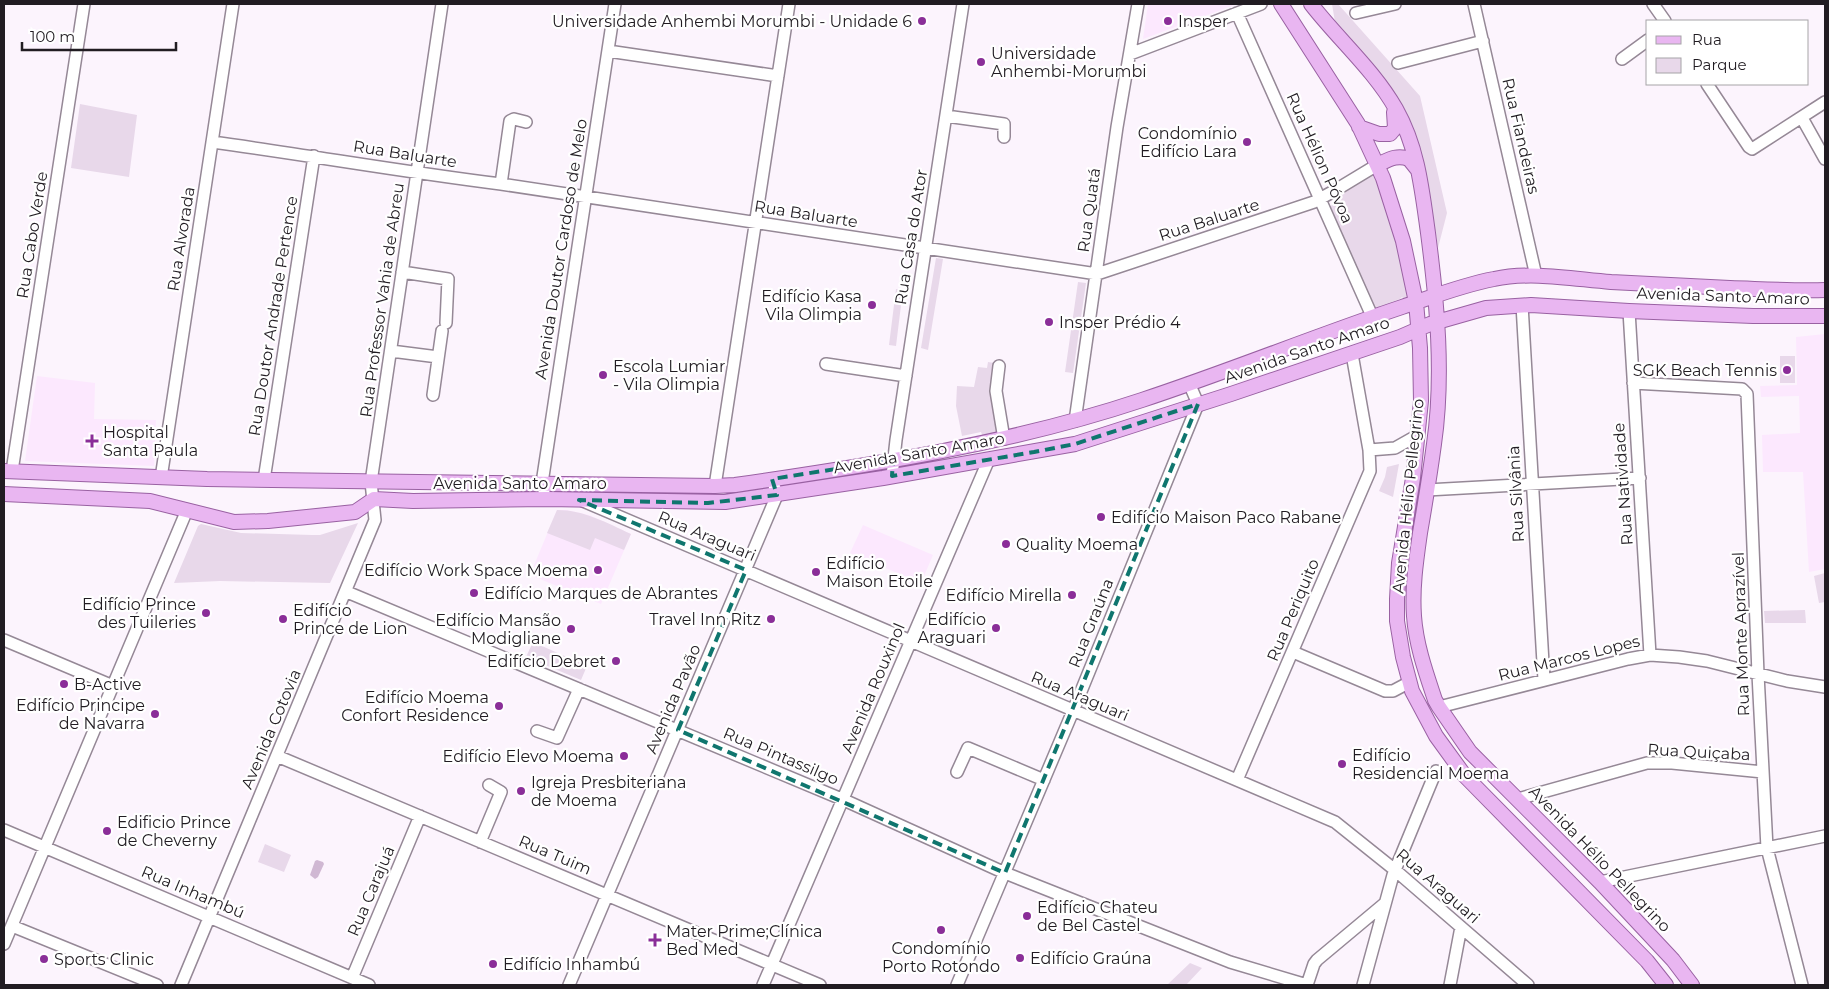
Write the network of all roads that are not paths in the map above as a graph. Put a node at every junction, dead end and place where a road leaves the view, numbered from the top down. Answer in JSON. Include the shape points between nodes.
{"nodes":[{"id":1,"x":84,"y":4,"type":"edge"},
{"id":2,"x":233,"y":4,"type":"edge"},
{"id":3,"x":442,"y":4,"type":"edge"},
{"id":4,"x":615,"y":4,"type":"edge"},
{"id":5,"x":789,"y":4,"type":"edge"},
{"id":6,"x":963,"y":4,"type":"edge"},
{"id":7,"x":1138,"y":4,"type":"edge"},
{"id":8,"x":1260,"y":4,"type":"edge"},
{"id":9,"x":1281,"y":4,"type":"edge"},
{"id":10,"x":1311,"y":4,"type":"edge"},
{"id":11,"x":1321,"y":4,"type":"edge"},
{"id":12,"x":1395,"y":4,"type":"edge"},
{"id":13,"x":1474,"y":4,"type":"edge"},
{"id":14,"x":1653,"y":4,"type":"edge"},
{"id":15,"x":1237,"y":13,"type":"junction"},
{"id":16,"x":1356,"y":13,"type":"dead end"},
{"id":17,"x":1664,"y":20,"type":"edge"},
{"id":18,"x":1327,"y":24,"type":"junction"},
{"id":19,"x":1483,"y":41,"type":"junction"},
{"id":20,"x":1646,"y":41,"type":"edge"},
{"id":21,"x":608,"y":51,"type":"junction"},
{"id":22,"x":1130,"y":54,"type":"junction"},
{"id":23,"x":1622,"y":59,"type":"dead end"},
{"id":24,"x":1398,"y":63,"type":"dead end"},
{"id":25,"x":778,"y":76,"type":"junction"},
{"id":26,"x":1708,"y":85,"type":"edge"},
{"id":27,"x":1391,"y":101,"type":"junction"},
{"id":28,"x":1825,"y":102,"type":"edge"},
{"id":29,"x":946,"y":116,"type":"junction"},
{"id":30,"x":1802,"y":118,"type":"junction"},
{"id":31,"x":526,"y":122,"type":"dead end"},
{"id":32,"x":1359,"y":127,"type":"junction"},
{"id":33,"x":1004,"y":137,"type":"dead end"},
{"id":34,"x":212,"y":142,"type":"junction"},
{"id":35,"x":314,"y":156,"type":"junction"},
{"id":36,"x":1825,"y":159,"type":"edge"},
{"id":37,"x":1377,"y":165,"type":"junction"},
{"id":38,"x":417,"y":173,"type":"junction"},
{"id":39,"x":1420,"y":177,"type":"junction"},
{"id":40,"x":501,"y":184,"type":"junction"},
{"id":41,"x":586,"y":197,"type":"junction"},
{"id":42,"x":1320,"y":199,"type":"junction"},
{"id":43,"x":756,"y":222,"type":"junction"},
{"id":44,"x":926,"y":248,"type":"junction"},
{"id":45,"x":402,"y":272,"type":"junction"},
{"id":46,"x":1097,"y":274,"type":"junction"},
{"id":47,"x":1536,"y":276,"type":"junction"},
{"id":48,"x":1825,"y":290,"type":"edge"},
{"id":49,"x":1434,"y":296,"type":"junction"},
{"id":50,"x":1416,"y":302,"type":"junction"},
{"id":51,"x":1522,"y":305,"type":"junction"},
{"id":52,"x":1629,"y":311,"type":"junction"},
{"id":53,"x":1372,"y":316,"type":"junction"},
{"id":54,"x":1825,"y":316,"type":"edge"},
{"id":55,"x":1436,"y":322,"type":"junction"},
{"id":56,"x":1418,"y":328,"type":"junction"},
{"id":57,"x":391,"y":351,"type":"junction"},
{"id":58,"x":1352,"y":354,"type":"junction"},
{"id":59,"x":438,"y":357,"type":"junction"},
{"id":60,"x":826,"y":364,"type":"dead end"},
{"id":61,"x":999,"y":366,"type":"dead end"},
{"id":62,"x":906,"y":376,"type":"junction"},
{"id":63,"x":1189,"y":383,"type":"junction"},
{"id":64,"x":1633,"y":383,"type":"junction"},
{"id":65,"x":433,"y":395,"type":"dead end"},
{"id":66,"x":1198,"y":404,"type":"junction"},
{"id":67,"x":1075,"y":421,"type":"junction"},
{"id":68,"x":1418,"y":435,"type":"junction"},
{"id":69,"x":1004,"y":439,"type":"junction"},
{"id":70,"x":1369,"y":450,"type":"junction"},
{"id":71,"x":989,"y":459,"type":"junction"},
{"id":72,"x":894,"y":460,"type":"junction"},
{"id":73,"x":8,"y":471,"type":"edge"},
{"id":74,"x":892,"y":476,"type":"junction"},
{"id":75,"x":161,"y":478,"type":"junction"},
{"id":76,"x":1640,"y":478,"type":"junction"},
{"id":77,"x":772,"y":479,"type":"junction"},
{"id":78,"x":264,"y":480,"type":"junction"},
{"id":79,"x":371,"y":482,"type":"junction"},
{"id":80,"x":542,"y":483,"type":"junction"},
{"id":81,"x":1532,"y":484,"type":"junction"},
{"id":82,"x":715,"y":486,"type":"junction"},
{"id":83,"x":1427,"y":490,"type":"junction"},
{"id":84,"x":4,"y":494,"type":"edge"},
{"id":85,"x":777,"y":496,"type":"junction"},
{"id":86,"x":374,"y":499,"type":"junction"},
{"id":87,"x":546,"y":500,"type":"junction"},
{"id":88,"x":579,"y":500,"type":"junction"},
{"id":89,"x":187,"y":510,"type":"junction"},
{"id":90,"x":746,"y":570,"type":"junction"},
{"id":91,"x":346,"y":592,"type":"junction"},
{"id":92,"x":4,"y":640,"type":"edge"},
{"id":93,"x":910,"y":640,"type":"junction"},
{"id":94,"x":1293,"y":652,"type":"junction"},
{"id":95,"x":1650,"y":655,"type":"junction"},
{"id":96,"x":1758,"y":674,"type":"junction"},
{"id":97,"x":1544,"y":680,"type":"junction"},
{"id":98,"x":1410,"y":682,"type":"junction"},
{"id":99,"x":113,"y":686,"type":"junction"},
{"id":100,"x":1825,"y":687,"type":"edge"},
{"id":101,"x":579,"y":689,"type":"junction"},
{"id":102,"x":1439,"y":707,"type":"junction"},
{"id":103,"x":1073,"y":711,"type":"junction"},
{"id":104,"x":678,"y":730,"type":"junction"},
{"id":105,"x":536,"y":731,"type":"dead end"},
{"id":106,"x":277,"y":756,"type":"junction"},
{"id":107,"x":1436,"y":771,"type":"dead end"},
{"id":108,"x":957,"y":772,"type":"dead end"},
{"id":109,"x":1763,"y":772,"type":"junction"},
{"id":110,"x":1044,"y":780,"type":"junction"},
{"id":111,"x":1237,"y":780,"type":"junction"},
{"id":112,"x":489,"y":785,"type":"dead end"},
{"id":113,"x":1518,"y":799,"type":"junction"},
{"id":114,"x":844,"y":800,"type":"junction"},
{"id":115,"x":420,"y":816,"type":"junction"},
{"id":116,"x":4,"y":830,"type":"edge"},
{"id":117,"x":1825,"y":836,"type":"edge"},
{"id":118,"x":480,"y":842,"type":"junction"},
{"id":119,"x":45,"y":847,"type":"junction"},
{"id":120,"x":1767,"y":848,"type":"junction"},
{"id":121,"x":1395,"y":870,"type":"junction"},
{"id":122,"x":1005,"y":872,"type":"junction"},
{"id":123,"x":1600,"y":882,"type":"junction"},
{"id":124,"x":607,"y":895,"type":"junction"},
{"id":125,"x":1384,"y":904,"type":"junction"},
{"id":126,"x":210,"y":917,"type":"junction"},
{"id":127,"x":12,"y":926,"type":"junction"},
{"id":128,"x":1461,"y":927,"type":"junction"},
{"id":129,"x":4,"y":944,"type":"edge"},
{"id":130,"x":772,"y":965,"type":"junction"},
{"id":131,"x":352,"y":978,"type":"junction"},
{"id":132,"x":157,"y":985,"type":"edge"},
{"id":133,"x":181,"y":985,"type":"edge"},
{"id":134,"x":369,"y":985,"type":"edge"},
{"id":135,"x":570,"y":985,"type":"edge"},
{"id":136,"x":763,"y":985,"type":"edge"},
{"id":137,"x":820,"y":985,"type":"edge"},
{"id":138,"x":957,"y":985,"type":"edge"},
{"id":139,"x":1307,"y":985,"type":"edge"},
{"id":140,"x":1363,"y":985,"type":"edge"},
{"id":141,"x":1450,"y":985,"type":"edge"},
{"id":142,"x":1528,"y":985,"type":"edge"},
{"id":143,"x":1666,"y":985,"type":"edge"},
{"id":144,"x":1692,"y":985,"type":"edge"},
{"id":145,"x":1802,"y":985,"type":"edge"}],
"edges":[{"from":1,"to":73,"type":"street","name":"Rua Cabo Verde"},
{"from":2,"to":34,"type":"street","name":"Rua Alvorada"},
{"from":3,"to":38,"type":"street","name":"Rua Professor Vahia de Abreu"},
{"from":4,"to":21,"type":"street","name":"Avenida Doutor Cardoso de Melo"},
{"from":5,"to":25,"type":"street"},
{"from":6,"to":29,"type":"street","name":"Rua Casa do Ator"},
{"from":7,"to":22,"type":"street","name":"Rua Quatá"},
{"from":8,"to":15,"type":"street"},
{"from":9,"to":32,"type":"main road","name":"Avenida Hélio Pellegrino"},
{"from":10,"to":18,"type":"main road","name":"Avenida Hélio Pellegrino"},
{"from":11,"to":18,"type":"street"},
{"from":12,"to":16,"type":"street"},
{"from":13,"to":19,"type":"street","name":"Rua Fiandeiras"},
{"from":14,"to":17,"type":"street"},
{"from":15,"to":22,"type":"street"},
{"from":15,"to":42,"type":"street","name":"Rua Hélion Póvoa"},
{"from":18,"to":27,"type":"main road","name":"Avenida Hélio Pellegrino"},
{"from":19,"to":24,"type":"street"},
{"from":19,"to":47,"type":"street","name":"Rua Fiandeiras"},
{"from":20,"to":23,"type":"street"},
{"from":21,"to":25,"type":"street"},
{"from":21,"to":41,"type":"street","name":"Avenida Doutor Cardoso de Melo"},
{"from":22,"to":46,"type":"street","name":"Rua Quatá"},
{"from":25,"to":43,"type":"street"},
{"from":26,"to":30,"type":"street","via":[[1751,148]]},
{"from":27,"to":32,"type":"main road","via":[[1396,124],[1390,134],[1383,135]]},
{"from":27,"to":39,"type":"main road","name":"Avenida Hélio Pellegrino","via":[[1410,141]]},
{"from":28,"to":30,"type":"street"},
{"from":29,"to":33,"type":"street","via":[[1004,124]]},
{"from":29,"to":44,"type":"street","name":"Rua Casa do Ator"},
{"from":30,"to":36,"type":"street"},
{"from":31,"to":40,"type":"street","via":[[510,121]]},
{"from":32,"to":37,"type":"main road","name":"Avenida Hélio Pellegrino"},
{"from":34,"to":35,"type":"street","name":"Rua Baluarte"},
{"from":34,"to":75,"type":"street","name":"Rua Alvorada"},
{"from":35,"to":38,"type":"street","name":"Rua Baluarte"},
{"from":35,"to":78,"type":"street","name":"Rua Doutor Andrade Pertence"},
{"from":37,"to":39,"type":"main road","via":[[1405,157],[1413,162]]},
{"from":37,"to":42,"type":"street","name":"Rua Baluarte"},
{"from":37,"to":50,"type":"main road","name":"Avenida Hélio Pellegrino","via":[[1403,241]]},
{"from":38,"to":40,"type":"street","name":"Rua Baluarte"},
{"from":38,"to":45,"type":"street","name":"Rua Professor Vahia de Abreu"},
{"from":39,"to":49,"type":"main road","name":"Avenida Hélio Pellegrino"},
{"from":40,"to":41,"type":"street","name":"Rua Baluarte"},
{"from":41,"to":43,"type":"street","name":"Rua Baluarte"},
{"from":41,"to":80,"type":"street","name":"Avenida Doutor Cardoso de Melo"},
{"from":42,"to":46,"type":"street","name":"Rua Baluarte"},
{"from":42,"to":53,"type":"street","name":"Rua Hélion Póvoa"},
{"from":43,"to":44,"type":"street","name":"Rua Baluarte"},
{"from":43,"to":82,"type":"street"},
{"from":44,"to":46,"type":"street","name":"Rua Baluarte"},
{"from":44,"to":62,"type":"street","name":"Rua Casa do Ator"},
{"from":45,"to":57,"type":"street","name":"Rua Professor Vahia de Abreu"},
{"from":45,"to":59,"type":"street","via":[[448,279]]},
{"from":46,"to":67,"type":"street","name":"Rua Quatá"},
{"from":47,"to":48,"type":"main road","name":"Avenida Santo Amaro","via":[[1656,285]]},
{"from":47,"to":49,"type":"main road","name":"Avenida Santo Amaro","via":[[1496,278]]},
{"from":49,"to":50,"type":"main road","name":"Avenida Santo Amaro"},
{"from":49,"to":55,"type":"main road","name":"Avenida Hélio Pellegrino"},
{"from":50,"to":53,"type":"main road","name":"Avenida Santo Amaro"},
{"from":50,"to":56,"type":"main road","name":"Avenida Hélio Pellegrino"},
{"from":51,"to":52,"type":"main road","name":"Avenida Santo Amaro"},
{"from":51,"to":55,"type":"main road","name":"Avenida Santo Amaro","via":[[1486,308]]},
{"from":51,"to":81,"type":"street","name":"Rua Silvânia"},
{"from":52,"to":54,"type":"main road","name":"Avenida Santo Amaro"},
{"from":52,"to":64,"type":"street","name":"Rua Natividade"},
{"from":53,"to":63,"type":"main road","name":"Avenida Santo Amaro"},
{"from":55,"to":56,"type":"main road","name":"Avenida Santo Amaro"},
{"from":55,"to":83,"type":"main road","name":"Avenida Hélio Pellegrino","via":[[1438,388]]},
{"from":56,"to":58,"type":"main road","name":"Avenida Santo Amaro"},
{"from":56,"to":68,"type":"main road","name":"Avenida Hélio Pellegrino","via":[[1421,401]]},
{"from":57,"to":59,"type":"street"},
{"from":57,"to":79,"type":"street","name":"Rua Professor Vahia de Abreu"},
{"from":58,"to":66,"type":"main road","name":"Avenida Santo Amaro"},
{"from":58,"to":70,"type":"street","name":"Rua Periquito"},
{"from":59,"to":65,"type":"street"},
{"from":60,"to":62,"type":"street"},
{"from":61,"to":69,"type":"street","via":[[996,391]]},
{"from":62,"to":72,"type":"street","name":"Rua Casa do Ator"},
{"from":63,"to":66,"type":"street"},
{"from":63,"to":67,"type":"main road","name":"Avenida Santo Amaro"},
{"from":64,"to":76,"type":"street","name":"Rua Natividade"},
{"from":64,"to":96,"type":"street","name":"Rua Monte Aprazível","via":[[1742,389],[1747,394]]},
{"from":66,"to":71,"type":"main road","name":"Avenida Santo Amaro","via":[[1075,444]]},
{"from":66,"to":103,"type":"street","name":"Rua Graúna"},
{"from":67,"to":69,"type":"main road","name":"Avenida Santo Amaro"},
{"from":68,"to":70,"type":"street","via":[[1395,448]]},
{"from":68,"to":98,"type":"main road","name":"Avenida Hélio Pellegrino","via":[[1399,563],[1397,599],[1401,648]]},
{"from":69,"to":72,"type":"main road","name":"Avenida Santo Amaro"},
{"from":70,"to":94,"type":"street","name":"Rua Periquito","via":[[1371,466],[1368,478]]},
{"from":71,"to":74,"type":"main road","name":"Avenida Santo Amaro"},
{"from":71,"to":93,"type":"street","name":"Avenida Rouxinol"},
{"from":72,"to":74,"type":"street","name":"Rua Casa do Ator"},
{"from":72,"to":77,"type":"main road","name":"Avenida Santo Amaro"},
{"from":73,"to":75,"type":"main road","name":"Avenida Santo Amaro"},
{"from":74,"to":85,"type":"main road","name":"Avenida Santo Amaro"},
{"from":75,"to":78,"type":"main road","name":"Avenida Santo Amaro"},
{"from":76,"to":81,"type":"street"},
{"from":76,"to":95,"type":"street","name":"Rua Natividade"},
{"from":77,"to":82,"type":"main road","name":"Avenida Santo Amaro"},
{"from":77,"to":85,"type":"street"},
{"from":78,"to":79,"type":"main road","name":"Avenida Santo Amaro"},
{"from":79,"to":80,"type":"main road","name":"Avenida Santo Amaro"},
{"from":79,"to":86,"type":"street","name":"Avenida Cotovia"},
{"from":80,"to":82,"type":"main road","name":"Avenida Santo Amaro"},
{"from":80,"to":87,"type":"street","name":"Avenida Doutor Cardoso de Melo"},
{"from":81,"to":83,"type":"street"},
{"from":81,"to":97,"type":"street","name":"Rua Silvânia"},
{"from":83,"to":102,"type":"main road","name":"Avenida Hélio Pellegrino","via":[[1414,574],[1414,616],[1417,641]]},
{"from":84,"to":89,"type":"main road","via":[[150,501]]},
{"from":85,"to":88,"type":"main road","name":"Avenida Santo Amaro","via":[[708,503]]},
{"from":85,"to":90,"type":"street","name":"Avenida Pavão"},
{"from":86,"to":87,"type":"main road","name":"Avenida Santo Amaro"},
{"from":86,"to":89,"type":"main road","via":[[355,512],[268,521],[234,522]]},
{"from":86,"to":91,"type":"street","name":"Avenida Cotovia","via":[[375,520]]},
{"from":87,"to":88,"type":"main road","name":"Avenida Santo Amaro"},
{"from":88,"to":90,"type":"street","name":"Rua Araguari"},
{"from":89,"to":99,"type":"street"},
{"from":90,"to":93,"type":"street","name":"Rua Araguari"},
{"from":90,"to":104,"type":"street","name":"Avenida Pavão"},
{"from":91,"to":101,"type":"street","name":"Rua Pintassilgo"},
{"from":91,"to":106,"type":"street","name":"Avenida Cotovia"},
{"from":92,"to":99,"type":"street"},
{"from":93,"to":103,"type":"street","name":"Rua Araguari"},
{"from":93,"to":114,"type":"street","name":"Avenida Rouxinol"},
{"from":94,"to":98,"type":"street","via":[[1385,691],[1393,692]]},
{"from":94,"to":111,"type":"street","name":"Rua Periquito"},
{"from":95,"to":96,"type":"street","name":"Rua Marcos Lopes","via":[[1707,661]]},
{"from":95,"to":97,"type":"street","name":"Rua Marcos Lopes"},
{"from":96,"to":100,"type":"street","name":"Rua Marcos Lopes"},
{"from":96,"to":109,"type":"street","name":"Rua Monte Aprazível"},
{"from":97,"to":102,"type":"street","name":"Rua Marcos Lopes"},
{"from":98,"to":143,"type":"main road","name":"Avenida Hélio Pellegrino","via":[[1436,736],[1465,776],[1647,961]]},
{"from":99,"to":119,"type":"street"},
{"from":101,"to":104,"type":"street","name":"Rua Pintassilgo"},
{"from":101,"to":105,"type":"street","via":[[558,738]]},
{"from":102,"to":113,"type":"main road","name":"Avenida Hélio Pellegrino","via":[[1470,752]]},
{"from":103,"to":110,"type":"street","name":"Rua Graúna"},
{"from":103,"to":111,"type":"street","name":"Rua Araguari"},
{"from":104,"to":114,"type":"street","name":"Rua Pintassilgo"},
{"from":104,"to":124,"type":"street","name":"Avenida Pavão"},
{"from":106,"to":115,"type":"street","name":"Rua Tuim"},
{"from":106,"to":126,"type":"street","name":"Avenida Cotovia"},
{"from":107,"to":121,"type":"street"},
{"from":108,"to":110,"type":"street","via":[[968,748]]},
{"from":109,"to":113,"type":"street","name":"Rua Quiçaba","via":[[1646,763]]},
{"from":109,"to":120,"type":"street","name":"Rua Monte Aprazível"},
{"from":110,"to":122,"type":"street","name":"Rua Graúna"},
{"from":111,"to":121,"type":"street","name":"Rua Araguari","via":[[1335,822]]},
{"from":112,"to":118,"type":"street","via":[[501,792]]},
{"from":113,"to":123,"type":"main road","name":"Avenida Hélio Pellegrino"},
{"from":114,"to":122,"type":"street","name":"Rua Pintassilgo"},
{"from":114,"to":130,"type":"street","name":"Avenida Rouxinol"},
{"from":115,"to":118,"type":"street","name":"Rua Tuim"},
{"from":115,"to":131,"type":"street","name":"Rua Carajuá"},
{"from":116,"to":119,"type":"street","name":"Rua Inhambú"},
{"from":117,"to":120,"type":"street"},
{"from":118,"to":124,"type":"street","name":"Rua Tuim"},
{"from":119,"to":126,"type":"street","name":"Rua Inhambú"},
{"from":119,"to":127,"type":"street"},
{"from":120,"to":123,"type":"street"},
{"from":120,"to":145,"type":"street","name":"Rua Monte Aprazível"},
{"from":121,"to":125,"type":"street"},
{"from":121,"to":128,"type":"street","name":"Rua Araguari"},
{"from":122,"to":138,"type":"street","name":"Rua Graúna"},
{"from":122,"to":139,"type":"street","name":"Rua Pintassilgo","via":[[1230,962]]},
{"from":123,"to":144,"type":"main road","name":"Avenida Hélio Pellegrino"},
{"from":124,"to":130,"type":"street","name":"Rua Tuim"},
{"from":124,"to":135,"type":"street","name":"Avenida Pavão"},
{"from":125,"to":139,"type":"street","via":[[1317,960]]},
{"from":125,"to":140,"type":"street"},
{"from":126,"to":131,"type":"street","name":"Rua Inhambú"},
{"from":126,"to":133,"type":"street","name":"Avenida Cotovia"},
{"from":127,"to":129,"type":"street"},
{"from":127,"to":132,"type":"street"},
{"from":128,"to":141,"type":"street"},
{"from":128,"to":142,"type":"street","name":"Rua Araguari"},
{"from":130,"to":136,"type":"street","name":"Avenida Rouxinol"},
{"from":130,"to":137,"type":"street","name":"Rua Tuim"},
{"from":131,"to":134,"type":"street","name":"Rua Inhambú"}]}
